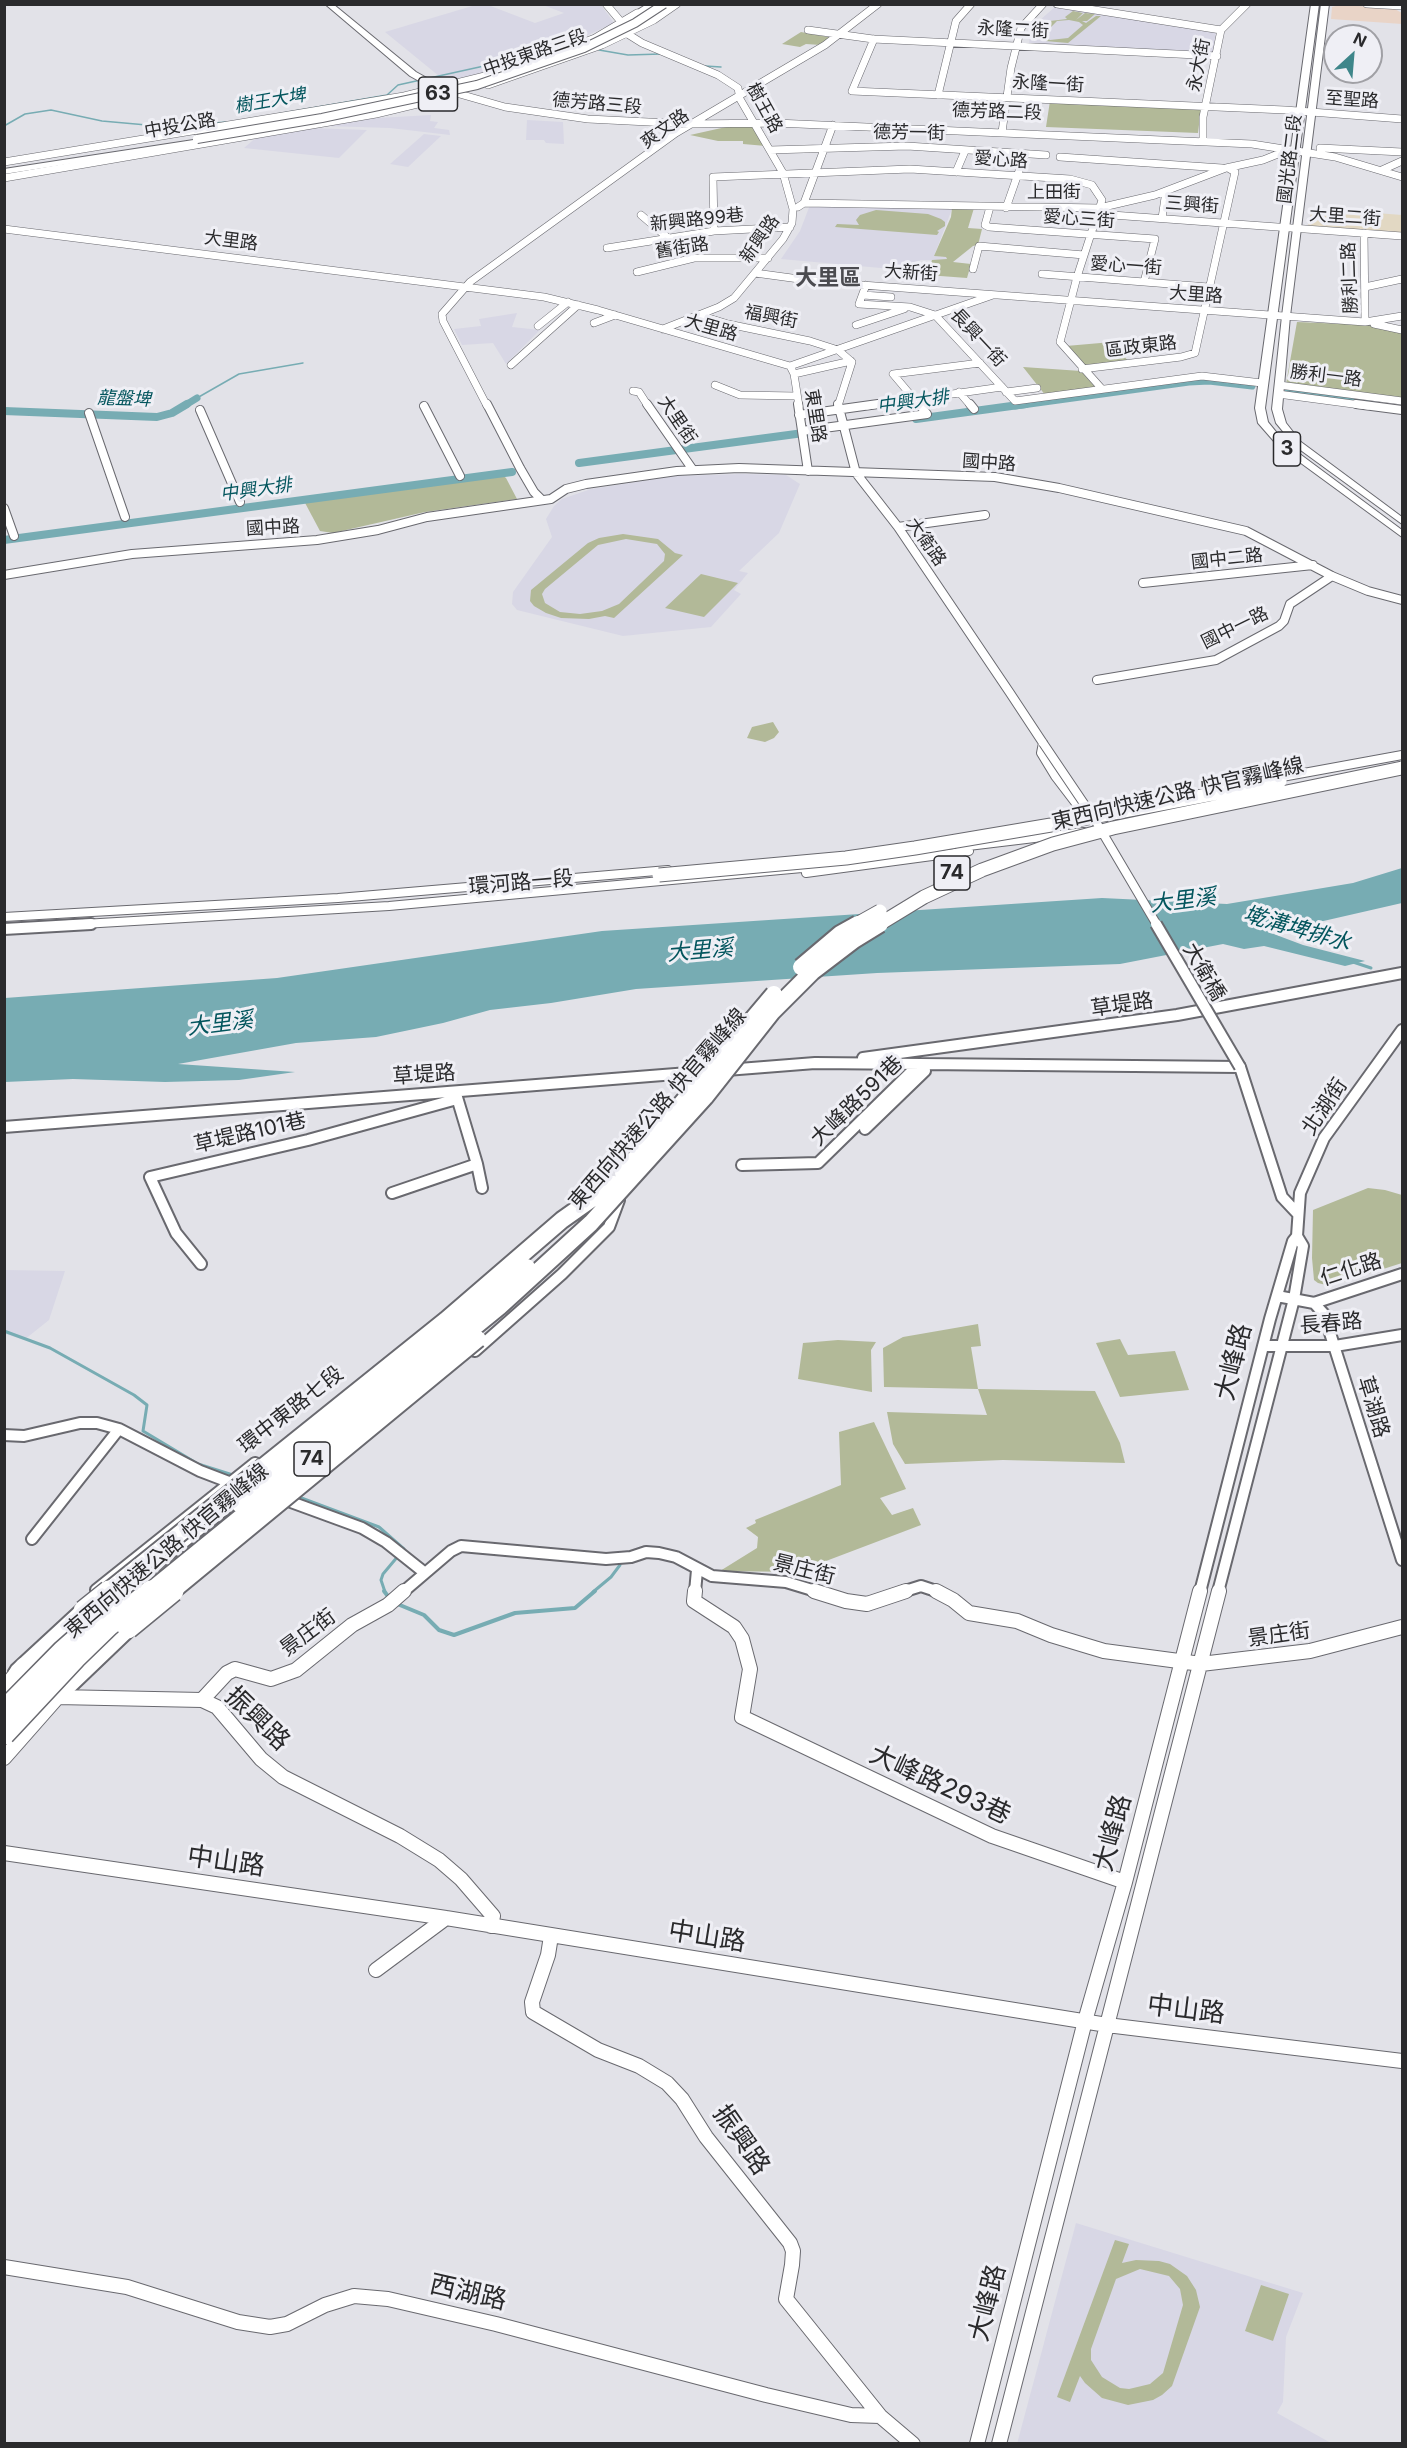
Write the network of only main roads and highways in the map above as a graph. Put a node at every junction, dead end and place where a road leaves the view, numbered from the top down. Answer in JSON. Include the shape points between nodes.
{"nodes":[{"id":1,"x":328,"y":4,"type":"edge"},
{"id":2,"x":343,"y":4,"type":"edge"},
{"id":3,"x":653,"y":4,"type":"edge"},
{"id":4,"x":664,"y":4,"type":"edge"},
{"id":5,"x":672,"y":4,"type":"edge"},
{"id":6,"x":1315,"y":4,"type":"edge"},
{"id":7,"x":1325,"y":4,"type":"edge"},
{"id":8,"x":625,"y":21,"type":"road end"},
{"id":9,"x":644,"y":23,"type":"road end"},
{"id":10,"x":1307,"y":64,"type":"junction"},
{"id":11,"x":1319,"y":65,"type":"junction"},
{"id":12,"x":453,"y":85,"type":"road end"},
{"id":13,"x":440,"y":88,"type":"road end"},
{"id":14,"x":404,"y":96,"type":"road end"},
{"id":15,"x":423,"y":102,"type":"road end"},
{"id":16,"x":195,"y":137,"type":"junction"},
{"id":17,"x":159,"y":143,"type":"junction"},
{"id":18,"x":105,"y":149,"type":"junction"},
{"id":19,"x":128,"y":151,"type":"junction"},
{"id":20,"x":46,"y":163,"type":"junction"},
{"id":21,"x":4,"y":164,"type":"edge"},
{"id":22,"x":4,"y":175,"type":"edge"},
{"id":23,"x":1402,"y":521,"type":"edge"},
{"id":24,"x":1402,"y":534,"type":"edge"},
{"id":25,"x":1402,"y":768,"type":"edge"},
{"id":26,"x":1317,"y":777,"type":"junction"},
{"id":27,"x":1092,"y":831,"type":"road end"},
{"id":28,"x":659,"y":875,"type":"road end"},
{"id":29,"x":614,"y":1191,"type":"junction"},
{"id":30,"x":9,"y":1681,"type":"edge"},
{"id":31,"x":57,"y":1695,"type":"road end"},
{"id":32,"x":4,"y":1711,"type":"edge"},
{"id":33,"x":4,"y":1734,"type":"edge"}],
"edges":[{"from":1,"to":13,"type":"main road","via":[[413,74]]},
{"from":2,"to":12,"type":"main road","via":[[425,72]]},
{"from":3,"to":8,"type":"main road"},
{"from":3,"to":16,"type":"main road","name":"中投公路","number":"63","bridge":true,"via":[[630,22],[577,48],[486,79]]},
{"from":4,"to":16,"type":"main road","name":"中投公路","number":"63","bridge":true,"via":[[584,48],[477,85],[322,118]]},
{"from":5,"to":9,"type":"main road"},
{"from":6,"to":10,"type":"main road","name":"國光路二段","number":"3"},
{"from":7,"to":11,"type":"main road","name":"國光路二段","number":"3"},
{"from":10,"to":11,"type":"main road"},
{"from":10,"to":24,"type":"main road","name":"國光路二段","number":"3","via":[[1259,401],[1261,417],[1273,436],[1296,456]]},
{"from":11,"to":23,"type":"main road","name":"國光路二段","number":"3","via":[[1286,316],[1279,418],[1290,436]]},
{"from":14,"to":17,"type":"main road"},
{"from":15,"to":17,"type":"main road","via":[[341,118]]},
{"from":16,"to":17,"type":"main road","name":"中投公路","number":"63"},
{"from":17,"to":18,"type":"main road","name":"中投公路","number":"63"},
{"from":17,"to":19,"type":"main road","name":"中投公路","number":"63"},
{"from":18,"to":20,"type":"main road","name":"中投公路","number":"63"},
{"from":18,"to":21,"type":"main road"},
{"from":19,"to":20,"type":"main road","name":"中投公路","number":"63"},
{"from":19,"to":22,"type":"main road"},
{"from":20,"to":21,"type":"main road","name":"中投公路","number":"63"},
{"from":20,"to":22,"type":"main road","name":"中投公路","number":"63"},
{"from":25,"to":26,"type":"highway","name":"東西向快速公路 快官霧峰線","number":"74"},
{"from":25,"to":27,"type":"highway","bridge":true,"via":[[1196,817]]},
{"from":25,"to":29,"type":"highway","name":"東西向快速公路 快官霧峰線","number":"74","bridge":true,"via":[[1053,844],[924,897],[854,940],[812,972],[772,1012],[705,1096]]},
{"from":26,"to":28,"type":"highway","bridge":true,"via":[[915,848]]},
{"from":26,"to":29,"type":"highway","name":"東西向快速公路 快官霧峰線","number":"74","bridge":true,"via":[[1104,820],[1002,851],[913,890],[840,934],[799,968],[759,1009]]},
{"from":29,"to":30,"type":"highway","bridge":true,"via":[[562,1220],[446,1320],[84,1611]]},
{"from":29,"to":31,"type":"highway","bridge":true,"via":[[586,1240],[491,1327],[128,1628]]},
{"from":29,"to":32,"type":"highway","name":"東西向快速公路 快官霧峰線","number":"74","bridge":true,"via":[[478,1308],[104,1614]]},
{"from":29,"to":33,"type":"highway","name":"東西向快速公路 快官霧峰線","number":"74","bridge":true,"via":[[591,1223],[499,1307],[109,1625]]}]}
